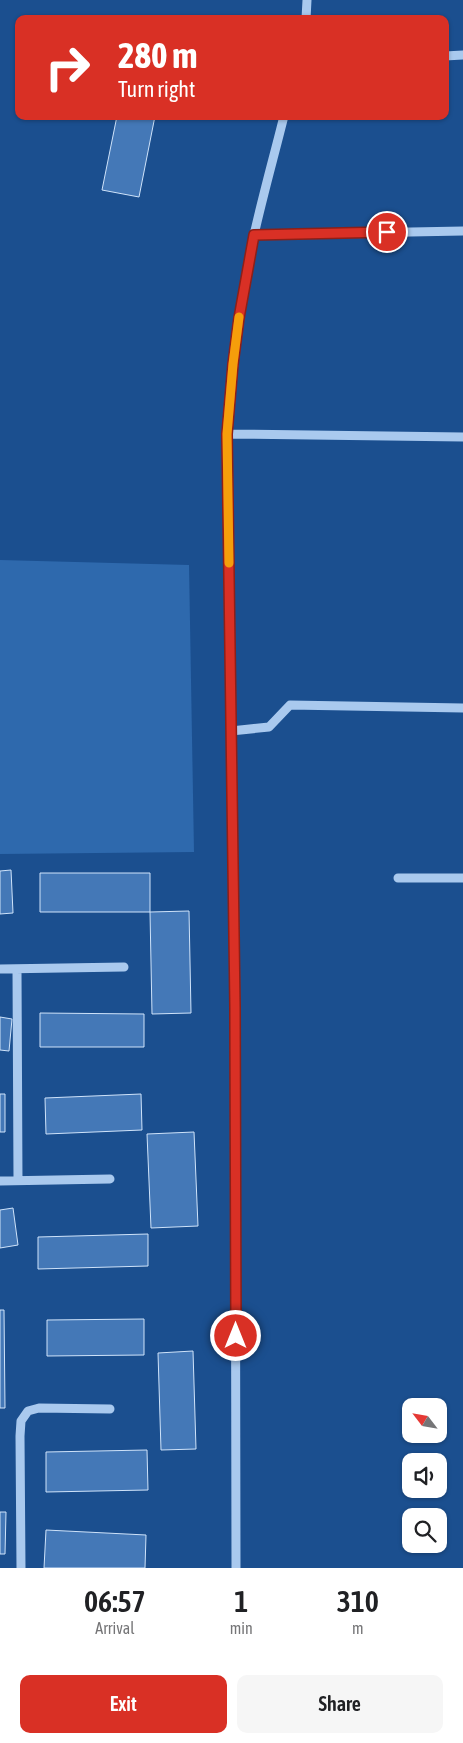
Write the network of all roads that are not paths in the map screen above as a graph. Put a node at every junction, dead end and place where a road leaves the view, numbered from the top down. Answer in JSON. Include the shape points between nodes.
{"nodes":[{"id":1,"x":307,"y":0,"type":"edge"},
{"id":2,"x":306,"y":15,"type":"edge"},
{"id":3,"x":449,"y":56,"type":"edge"},
{"id":4,"x":463,"y":56,"type":"edge"},
{"id":5,"x":283,"y":120,"type":"edge"},
{"id":6,"x":463,"y":231,"type":"edge"},
{"id":7,"x":254,"y":235,"type":"junction"},
{"id":8,"x":227,"y":434,"type":"junction"},
{"id":9,"x":463,"y":437,"type":"edge"},
{"id":10,"x":463,"y":708,"type":"edge"},
{"id":11,"x":231,"y":731,"type":"junction"},
{"id":12,"x":398,"y":878,"type":"dead end"},
{"id":13,"x":463,"y":878,"type":"edge"},
{"id":14,"x":124,"y":967,"type":"dead end"},
{"id":15,"x":0,"y":969,"type":"edge"},
{"id":16,"x":17,"y":970,"type":"junction"},
{"id":17,"x":110,"y":1179,"type":"dead end"},
{"id":18,"x":18,"y":1180,"type":"junction"},
{"id":19,"x":0,"y":1181,"type":"edge"},
{"id":20,"x":110,"y":1409,"type":"dead end"},
{"id":21,"x":21,"y":1568,"type":"edge"},
{"id":22,"x":236,"y":1568,"type":"edge"}],
"edges":[{"from":1,"to":2,"type":"street"},
{"from":3,"to":4,"type":"street"},
{"from":5,"to":7,"type":"street"},
{"from":6,"to":7,"type":"street"},
{"from":7,"to":8,"type":"street","via":[[239,318]]},
{"from":8,"to":9,"type":"street"},
{"from":8,"to":11,"type":"street"},
{"from":10,"to":11,"type":"street","via":[[290,705],[269,727]]},
{"from":11,"to":22,"type":"street"},
{"from":12,"to":13,"type":"street"},
{"from":14,"to":16,"type":"street"},
{"from":15,"to":16,"type":"street"},
{"from":16,"to":18,"type":"street"},
{"from":17,"to":18,"type":"street"},
{"from":18,"to":19,"type":"street"},
{"from":20,"to":21,"type":"street","via":[[39,1408],[28,1411],[21,1421]]}]}
